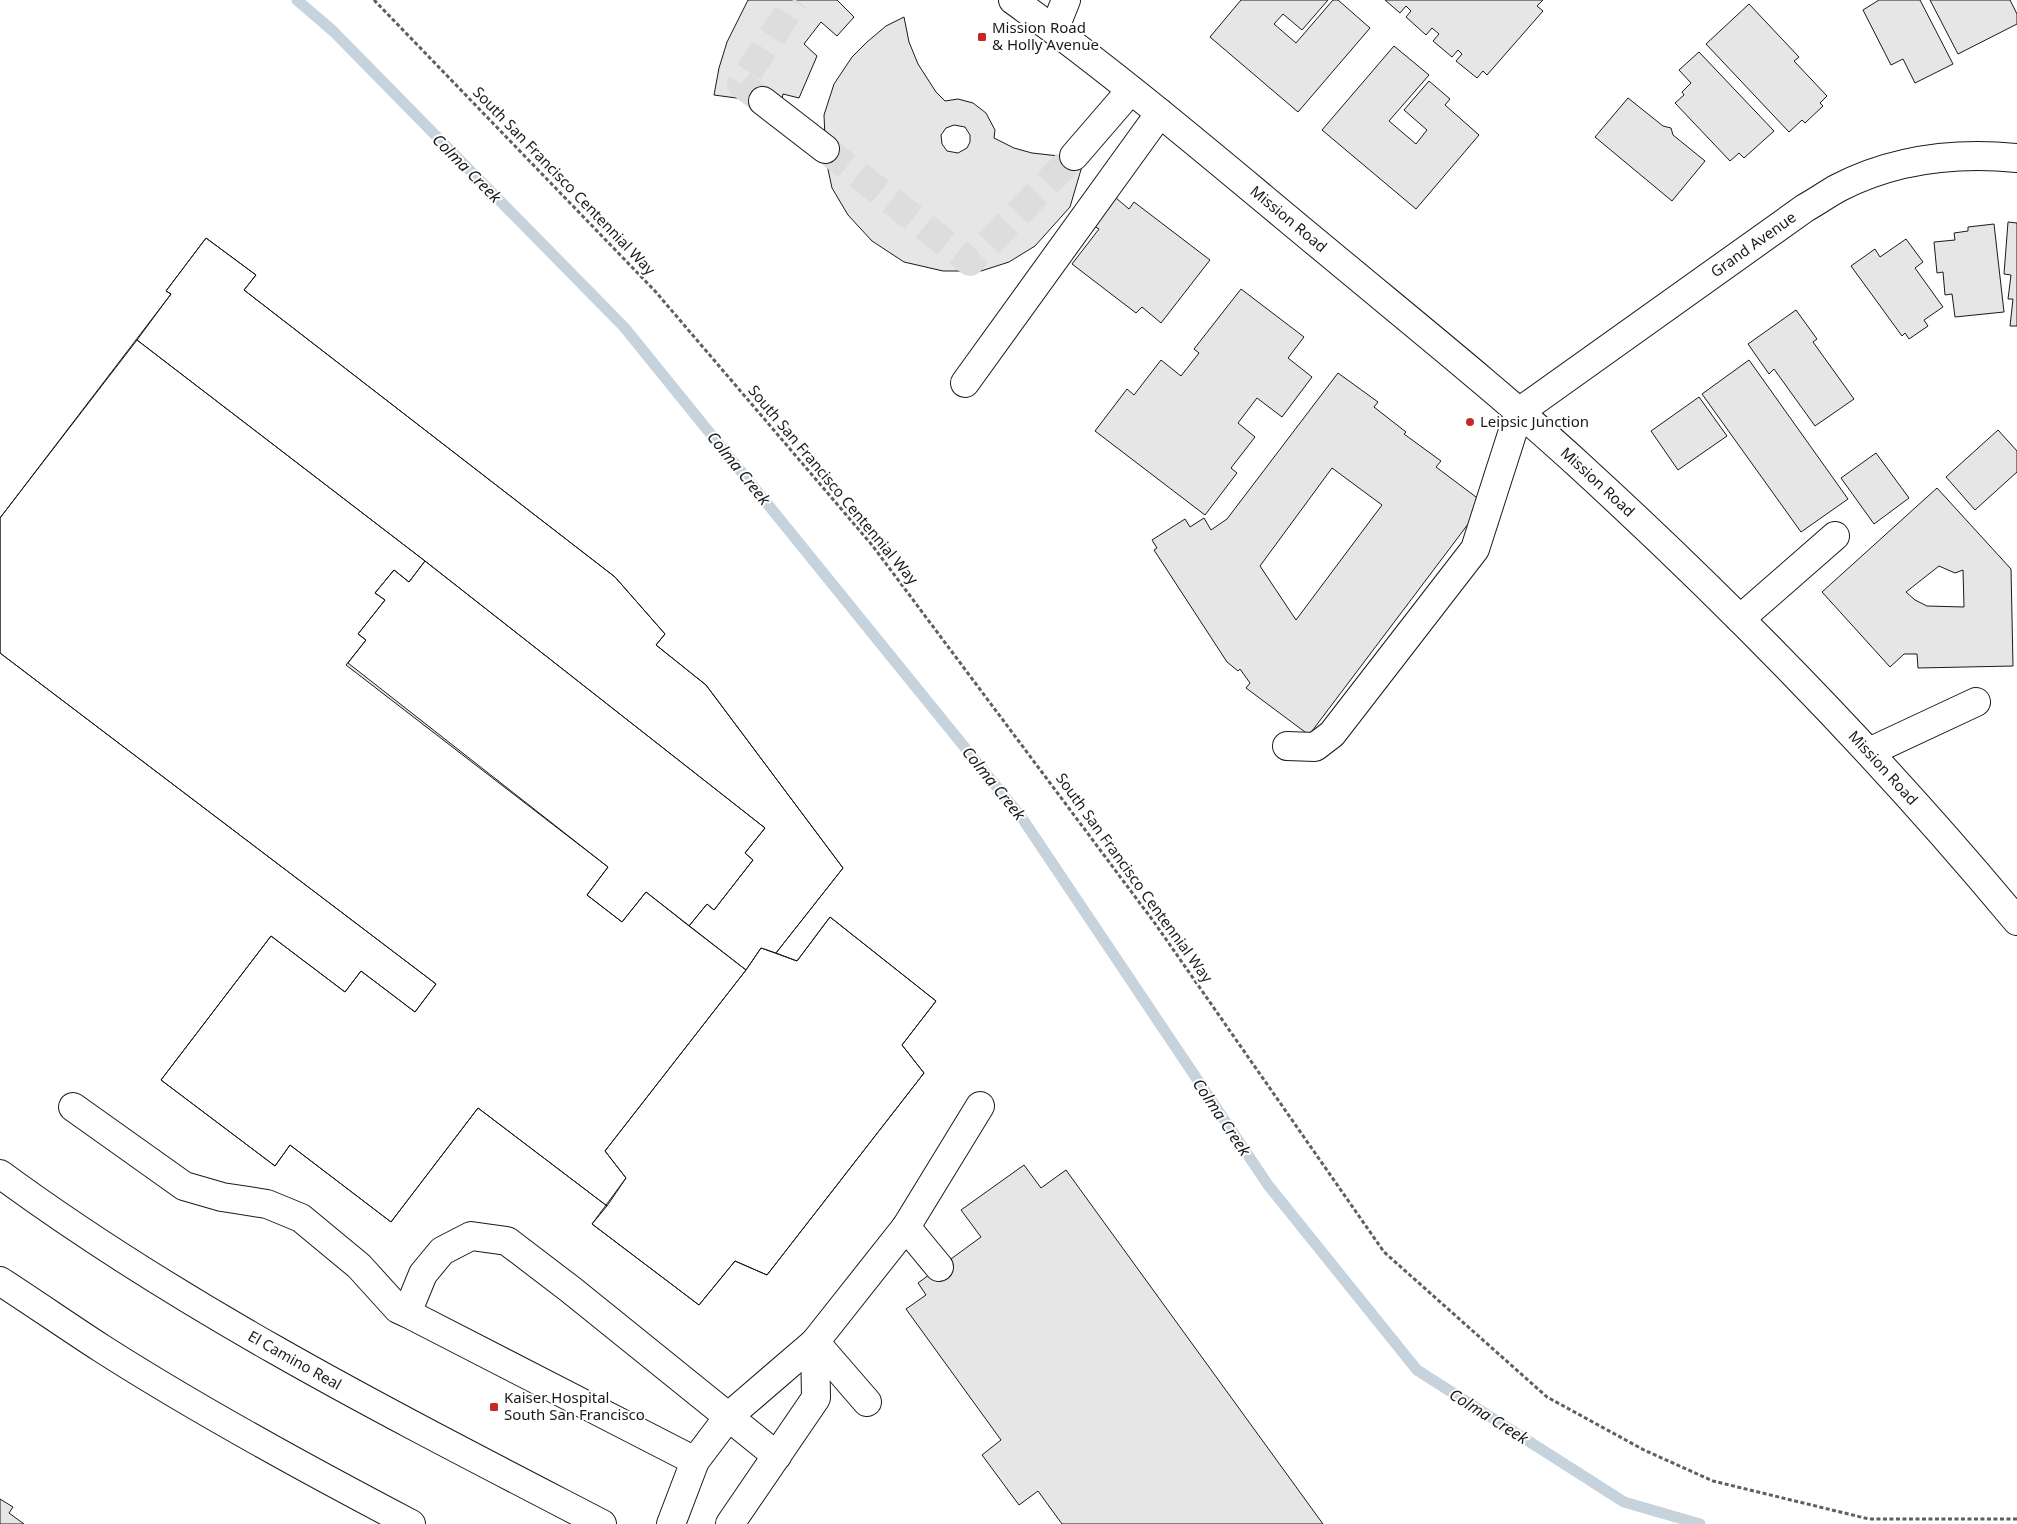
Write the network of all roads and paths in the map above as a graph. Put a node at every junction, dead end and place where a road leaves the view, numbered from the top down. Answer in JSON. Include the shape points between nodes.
{"nodes":[{"id":1,"x":374,"y":0,"type":"edge"},
{"id":2,"x":1013,"y":0,"type":"edge"},
{"id":3,"x":1066,"y":0,"type":"edge"},
{"id":4,"x":1054,"y":30,"type":"junction"},
{"id":5,"x":1131,"y":90,"type":"junction"},
{"id":6,"x":762,"y":101,"type":"tunnel mouth"},
{"id":7,"x":1160,"y":113,"type":"junction"},
{"id":8,"x":825,"y":149,"type":"tunnel mouth"},
{"id":9,"x":1074,"y":156,"type":"tunnel mouth"},
{"id":10,"x":2017,"y":158,"type":"edge"},
{"id":11,"x":965,"y":383,"type":"dead end"},
{"id":12,"x":1519,"y":412,"type":"junction"},
{"id":13,"x":1835,"y":536,"type":"dead end"},
{"id":14,"x":1740,"y":619,"type":"junction"},
{"id":15,"x":1976,"y":702,"type":"dead end"},
{"id":16,"x":1287,"y":746,"type":"dead end"},
{"id":17,"x":1869,"y":752,"type":"junction"},
{"id":18,"x":2017,"y":921,"type":"edge"},
{"id":19,"x":980,"y":1106,"type":"dead end"},
{"id":20,"x":73,"y":1108,"type":"dead end"},
{"id":21,"x":0,"y":1174,"type":"edge"},
{"id":22,"x":906,"y":1227,"type":"junction"},
{"id":23,"x":939,"y":1267,"type":"dead end"},
{"id":24,"x":0,"y":1281,"type":"edge"},
{"id":25,"x":407,"y":1313,"type":"junction"},
{"id":26,"x":815,"y":1342,"type":"junction"},
{"id":27,"x":867,"y":1402,"type":"dead end"},
{"id":28,"x":729,"y":1416,"type":"junction"},
{"id":29,"x":777,"y":1456,"type":"junction"},
{"id":30,"x":695,"y":1461,"type":"junction"},
{"id":31,"x":2017,"y":1519,"type":"edge"},
{"id":32,"x":411,"y":1524,"type":"edge"},
{"id":33,"x":602,"y":1524,"type":"edge"},
{"id":34,"x":671,"y":1524,"type":"edge"},
{"id":35,"x":730,"y":1524,"type":"edge"}],
"edges":[{"from":1,"to":31,"type":"path","name":"South San Francisco Centennial Way","via":[[655,291],[872,545],[1154,922],[1384,1252],[1547,1397],[1644,1450],[1713,1482],[1868,1518]]},
{"from":2,"to":4,"type":"street","name":"Mission Road"},
{"from":3,"to":4,"type":"street"},
{"from":4,"to":5,"type":"street","name":"Mission Road"},
{"from":5,"to":7,"type":"street","name":"Mission Road"},
{"from":5,"to":9,"type":"street"},
{"from":6,"to":8,"type":"street"},
{"from":7,"to":11,"type":"street"},
{"from":7,"to":12,"type":"street","name":"Mission Road"},
{"from":10,"to":12,"type":"street","name":"Grand Avenue","via":[[1949,156],[1920,160],[1838,188],[1805,208]]},
{"from":12,"to":14,"type":"street","name":"Mission Road","via":[[1635,517]]},
{"from":12,"to":16,"type":"street","via":[[1476,549],[1332,734],[1315,747]]},
{"from":13,"to":14,"type":"street"},
{"from":14,"to":17,"type":"street","name":"Mission Road"},
{"from":15,"to":17,"type":"street"},
{"from":17,"to":18,"type":"street","name":"Mission Road"},
{"from":19,"to":22,"type":"street"},
{"from":20,"to":25,"type":"street","via":[[184,1186],[222,1197],[267,1204],[301,1218],[359,1266],[398,1309]]},
{"from":21,"to":33,"type":"street","name":"El Camino Real","via":[[145,1273],[261,1344]]},
{"from":22,"to":23,"type":"street"},
{"from":22,"to":26,"type":"street"},
{"from":24,"to":32,"type":"street","via":[[222,1421]]},
{"from":25,"to":28,"type":"street","via":[[423,1274],[442,1251],[471,1236],[507,1241]]},
{"from":25,"to":30,"type":"street"},
{"from":26,"to":27,"type":"street"},
{"from":26,"to":28,"type":"street"},
{"from":26,"to":29,"type":"street","via":[[816,1398]]},
{"from":28,"to":29,"type":"street"},
{"from":28,"to":30,"type":"street"},
{"from":29,"to":35,"type":"street"},
{"from":30,"to":34,"type":"street"}]}
